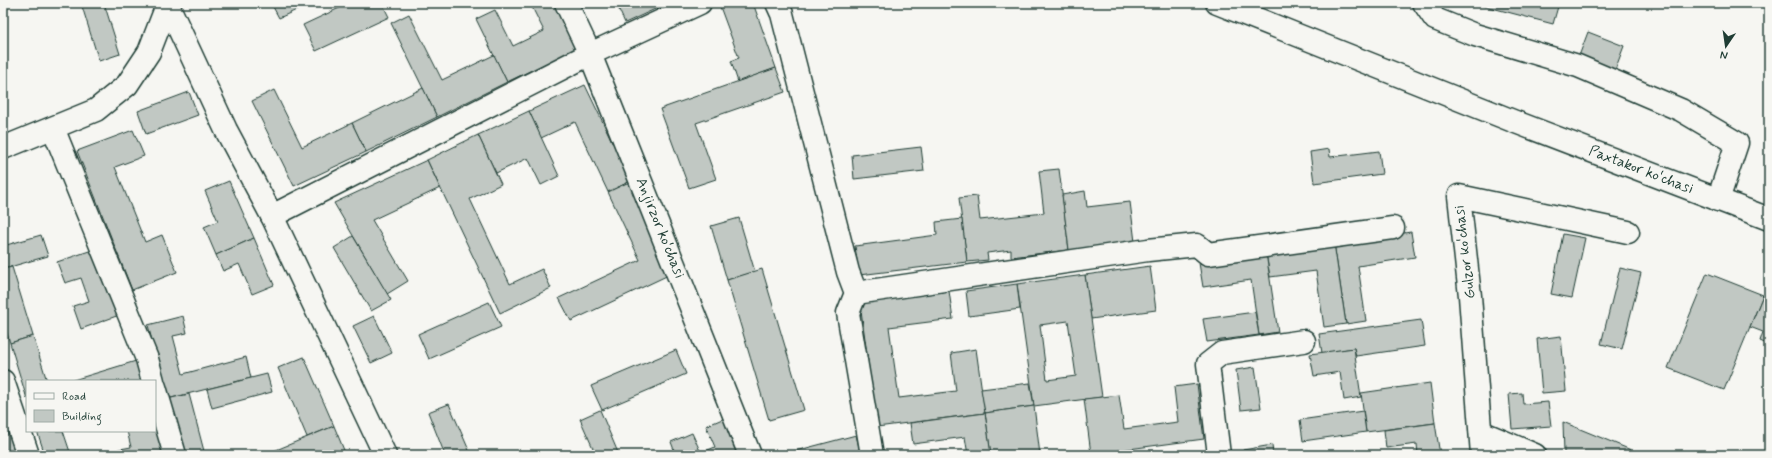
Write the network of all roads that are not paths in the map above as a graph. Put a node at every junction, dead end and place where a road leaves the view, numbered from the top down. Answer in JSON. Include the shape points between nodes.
{"nodes":[{"id":1,"x":566,"y":3,"type":"edge"},
{"id":2,"x":700,"y":3,"type":"edge"},
{"id":3,"x":778,"y":3,"type":"edge"},
{"id":4,"x":1217,"y":3,"type":"edge"},
{"id":5,"x":1424,"y":3,"type":"edge"},
{"id":6,"x":168,"y":4,"type":"edge"},
{"id":7,"x":590,"y":54,"type":"junction"},
{"id":8,"x":53,"y":128,"type":"junction"},
{"id":9,"x":3,"y":148,"type":"edge"},
{"id":10,"x":1718,"y":200,"type":"junction"},
{"id":11,"x":272,"y":216,"type":"junction"},
{"id":12,"x":1769,"y":219,"type":"edge"},
{"id":13,"x":1392,"y":228,"type":"dead end"},
{"id":14,"x":1628,"y":232,"type":"dead end"},
{"id":15,"x":856,"y":293,"type":"junction"},
{"id":16,"x":1304,"y":341,"type":"dead end"},
{"id":17,"x":153,"y":380,"type":"edge"},
{"id":18,"x":3,"y":381,"type":"edge"},
{"id":19,"x":156,"y":389,"type":"edge"},
{"id":20,"x":1481,"y":432,"type":"junction"},
{"id":21,"x":28,"y":455,"type":"edge"},
{"id":22,"x":175,"y":455,"type":"edge"},
{"id":23,"x":384,"y":455,"type":"edge"},
{"id":24,"x":750,"y":455,"type":"edge"},
{"id":25,"x":872,"y":455,"type":"edge"},
{"id":26,"x":1219,"y":455,"type":"edge"},
{"id":27,"x":1482,"y":455,"type":"edge"},
{"id":28,"x":1535,"y":455,"type":"edge"}],
"edges":[{"from":1,"to":7,"type":"street","name":"Anjirzor koʻchasi"},
{"from":2,"to":7,"type":"street"},
{"from":3,"to":15,"type":"street","via":[[848,272]]},
{"from":4,"to":10,"type":"street","name":"Paxtakor koʻchasi"},
{"from":5,"to":10,"type":"street","via":[[1435,19],[1475,35],[1578,66],[1681,110],[1737,143]]},
{"from":6,"to":8,"type":"street","via":[[149,52],[127,85],[96,110]]},
{"from":6,"to":11,"type":"street","via":[[226,130]]},
{"from":7,"to":11,"type":"street"},
{"from":7,"to":24,"type":"street","name":"Anjirzor koʻchasi"},
{"from":8,"to":9,"type":"street"},
{"from":8,"to":17,"type":"street","via":[[147,359]]},
{"from":10,"to":12,"type":"street","name":"Paxtakor koʻchasi"},
{"from":11,"to":23,"type":"street"},
{"from":13,"to":15,"type":"street","via":[[1208,254],[1197,245],[1148,250]]},
{"from":14,"to":20,"type":"street","name":"Gulzor koʻchasi","via":[[1459,196]]},
{"from":15,"to":25,"type":"street","via":[[848,313]]},
{"from":16,"to":26,"type":"street","via":[[1222,354],[1208,364]]},
{"from":18,"to":21,"type":"street"},
{"from":19,"to":22,"type":"street"},
{"from":20,"to":27,"type":"street","name":"Gulzor koʻchasi"},
{"from":20,"to":28,"type":"street"}]}
